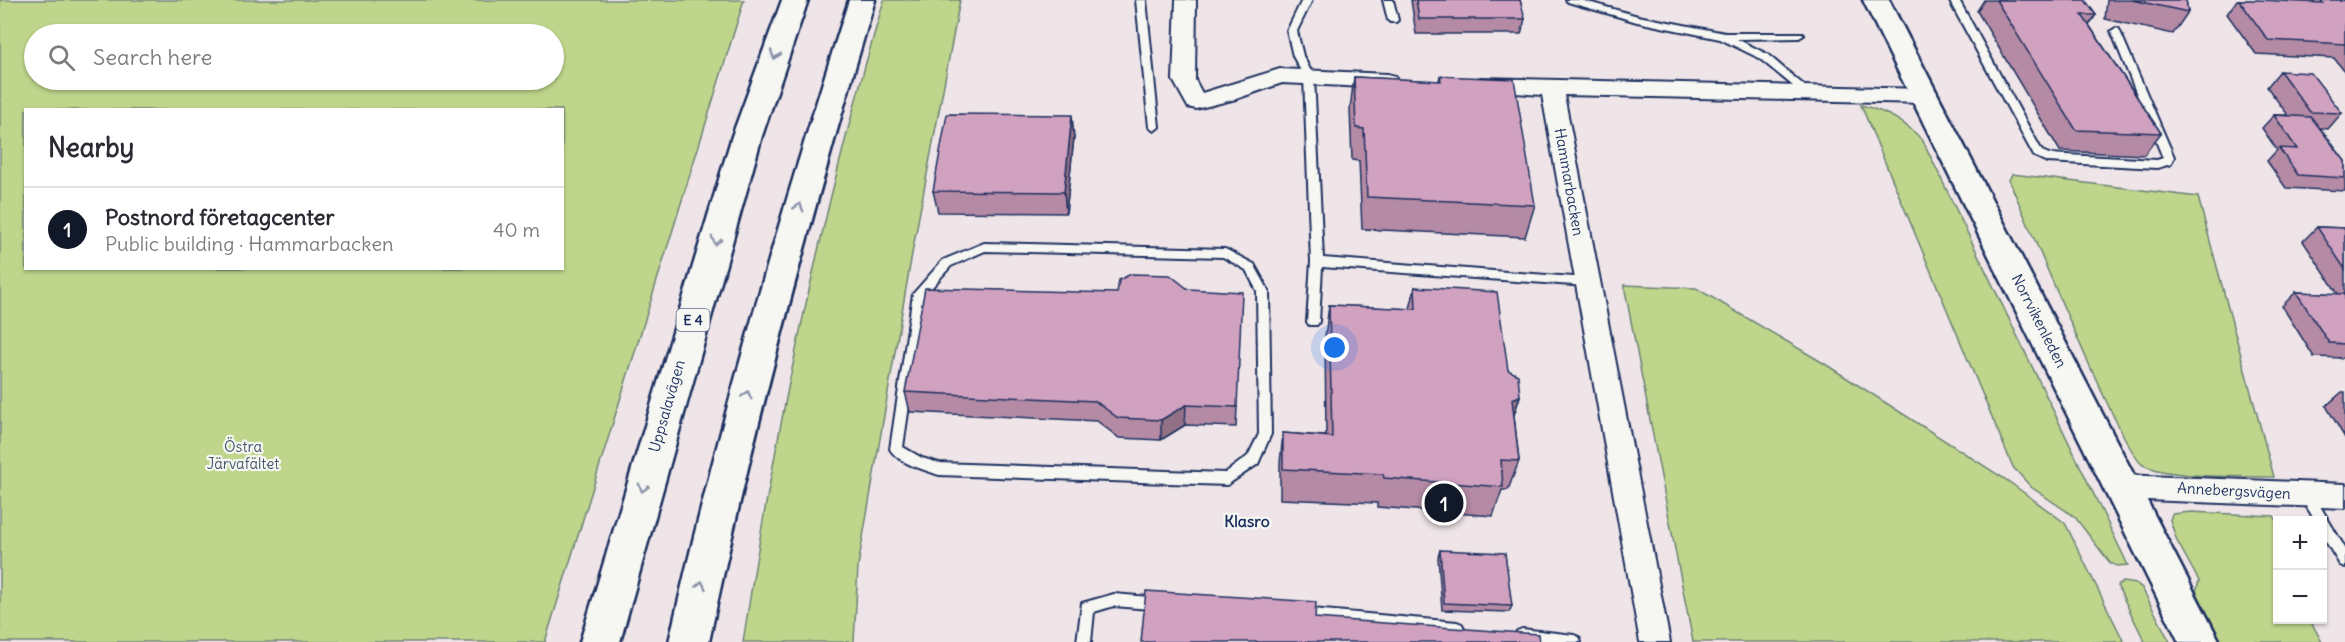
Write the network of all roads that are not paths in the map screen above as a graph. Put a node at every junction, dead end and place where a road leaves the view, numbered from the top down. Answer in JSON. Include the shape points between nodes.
{"nodes":[{"id":1,"x":795,"y":0,"type":"edge"},
{"id":2,"x":862,"y":0,"type":"edge"},
{"id":3,"x":1141,"y":0,"type":"edge"},
{"id":4,"x":1186,"y":0,"type":"edge"},
{"id":5,"x":1307,"y":0,"type":"edge"},
{"id":6,"x":1388,"y":0,"type":"edge"},
{"id":7,"x":1571,"y":0,"type":"edge"},
{"id":8,"x":1876,"y":0,"type":"edge"},
{"id":9,"x":1954,"y":0,"type":"edge"},
{"id":10,"x":1393,"y":20,"type":"dead end"},
{"id":11,"x":2116,"y":32,"type":"dead end"},
{"id":12,"x":1799,"y":35,"type":"dead end"},
{"id":13,"x":1723,"y":36,"type":"junction"},
{"id":14,"x":1309,"y":77,"type":"junction"},
{"id":15,"x":1413,"y":82,"type":"edge"},
{"id":16,"x":1460,"y":84,"type":"edge"},
{"id":17,"x":1552,"y":88,"type":"junction"},
{"id":18,"x":1808,"y":93,"type":"junction"},
{"id":19,"x":1925,"y":96,"type":"junction"},
{"id":20,"x":1154,"y":127,"type":"dead end"},
{"id":21,"x":1110,"y":250,"type":"joint"},
{"id":22,"x":1317,"y":262,"type":"junction"},
{"id":23,"x":1587,"y":282,"type":"junction"},
{"id":24,"x":1313,"y":322,"type":"dead end"},
{"id":25,"x":2122,"y":486,"type":"junction"},
{"id":26,"x":2306,"y":495,"type":"junction"},
{"id":27,"x":2345,"y":496,"type":"edge"},
{"id":28,"x":2319,"y":516,"type":"edge"},
{"id":29,"x":2327,"y":530,"type":"edge"},
{"id":30,"x":2345,"y":561,"type":"edge"},
{"id":31,"x":1172,"y":605,"type":"edge"},
{"id":32,"x":1288,"y":614,"type":"edge"},
{"id":33,"x":1472,"y":630,"type":"edge"},
{"id":34,"x":1506,"y":634,"type":"edge"},
{"id":35,"x":600,"y":642,"type":"edge"},
{"id":36,"x":689,"y":642,"type":"edge"},
{"id":37,"x":1084,"y":642,"type":"edge"},
{"id":38,"x":1574,"y":642,"type":"edge"},
{"id":39,"x":1654,"y":642,"type":"edge"},
{"id":40,"x":2200,"y":642,"type":"edge"}],
"edges":[{"from":1,"to":35,"type":"main road","name":"Uppsalavägen","number":"E 4","one_way":true,"via":[[743,147]]},
{"from":36,"to":2,"type":"main road","one_way":true,"via":[[767,316]]},
{"from":3,"to":20,"type":"lane"},
{"from":4,"to":14,"type":"street","via":[[1184,80],[1196,102],[1280,76]]},
{"from":5,"to":14,"type":"lane","via":[[1292,31],[1298,56]]},
{"from":6,"to":10,"type":"lane"},
{"from":7,"to":13,"type":"lane","via":[[1636,19]]},
{"from":8,"to":19,"type":"main road","name":"Norrvikenleden"},
{"from":9,"to":11,"type":"lane","via":[[2038,153],[2046,158],[2157,164],[2167,161],[2169,157]]},
{"from":12,"to":13,"type":"lane"},
{"from":13,"to":18,"type":"lane","via":[[1763,56]]},
{"from":14,"to":15,"type":"street"},
{"from":14,"to":22,"type":"lane"},
{"from":16,"to":17,"type":"street"},
{"from":17,"to":18,"type":"street"},
{"from":17,"to":23,"type":"street","name":"Hammarbacken"},
{"from":18,"to":19,"type":"street"},
{"from":19,"to":25,"type":"main road","name":"Norrvikenleden"},
{"from":21,"to":21,"type":"lane","via":[[984,247],[947,263],[919,294],[896,449],[939,469],[1227,479],[1253,460],[1265,434],[1263,291],[1250,267],[1225,253]]},
{"from":22,"to":23,"type":"lane"},
{"from":22,"to":24,"type":"lane"},
{"from":23,"to":39,"type":"street","name":"Hammarbacken"},
{"from":25,"to":26,"type":"street","name":"Annebergsvägen"},
{"from":25,"to":40,"type":"main road","name":"Norrvikenleden"},
{"from":26,"to":27,"type":"street","name":"Annebergsvägen"},
{"from":26,"to":28,"type":"lane"},
{"from":29,"to":30,"type":"lane"},
{"from":31,"to":37,"type":"lane","via":[[1114,600],[1087,608]]},
{"from":32,"to":33,"type":"lane"},
{"from":34,"to":38,"type":"lane"}]}
